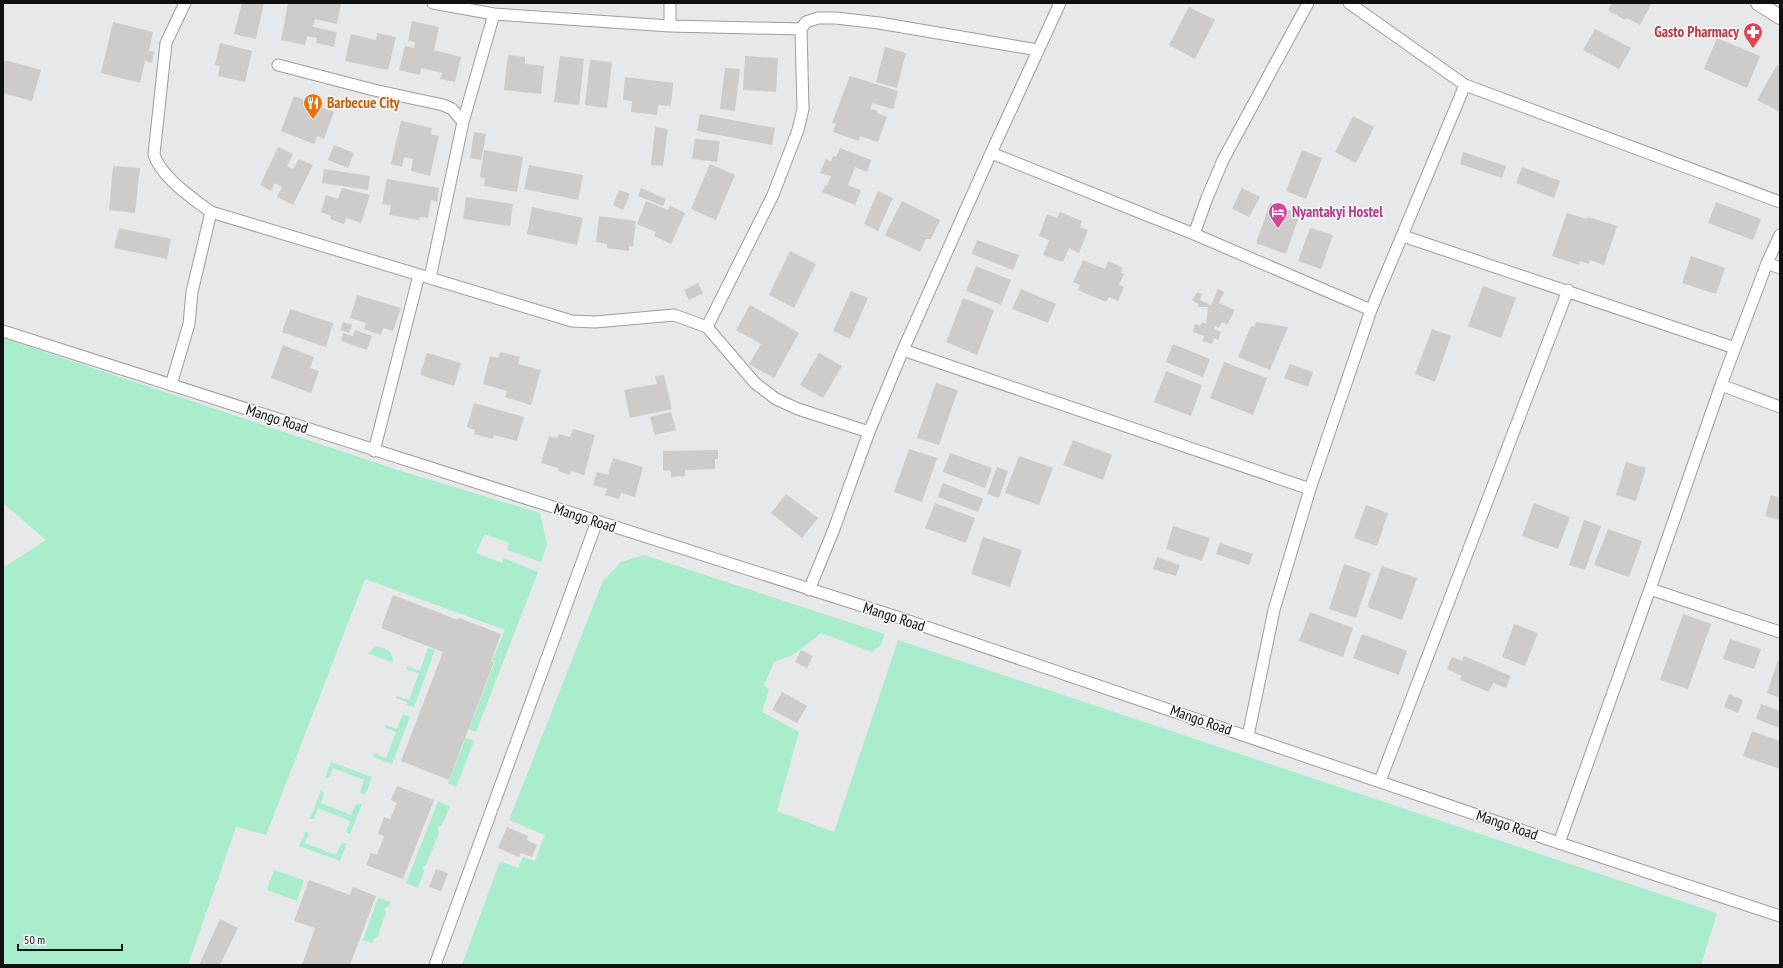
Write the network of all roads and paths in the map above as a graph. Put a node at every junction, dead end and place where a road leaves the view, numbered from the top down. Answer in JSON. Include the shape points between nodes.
{"nodes":[{"id":1,"x":185,"y":3,"type":"edge"},
{"id":2,"x":433,"y":3,"type":"edge"},
{"id":3,"x":670,"y":3,"type":"edge"},
{"id":4,"x":1060,"y":3,"type":"edge"},
{"id":5,"x":1308,"y":3,"type":"edge"},
{"id":6,"x":1349,"y":3,"type":"edge"},
{"id":7,"x":1758,"y":3,"type":"edge"},
{"id":8,"x":494,"y":14,"type":"junction"},
{"id":9,"x":1780,"y":17,"type":"edge"},
{"id":10,"x":670,"y":26,"type":"junction"},
{"id":11,"x":801,"y":29,"type":"junction"},
{"id":12,"x":1038,"y":50,"type":"junction"},
{"id":13,"x":278,"y":65,"type":"dead end"},
{"id":14,"x":1465,"y":85,"type":"junction"},
{"id":15,"x":463,"y":122,"type":"junction"},
{"id":16,"x":991,"y":153,"type":"junction"},
{"id":17,"x":1780,"y":202,"type":"edge"},
{"id":18,"x":211,"y":212,"type":"junction"},
{"id":19,"x":1194,"y":234,"type":"junction"},
{"id":20,"x":1780,"y":235,"type":"edge"},
{"id":21,"x":1403,"y":236,"type":"junction"},
{"id":22,"x":1767,"y":263,"type":"junction"},
{"id":23,"x":1780,"y":268,"type":"edge"},
{"id":24,"x":419,"y":275,"type":"junction"},
{"id":25,"x":430,"y":278,"type":"junction"},
{"id":26,"x":1568,"y":290,"type":"junction"},
{"id":27,"x":1371,"y":310,"type":"junction"},
{"id":28,"x":707,"y":327,"type":"junction"},
{"id":29,"x":3,"y":331,"type":"edge"},
{"id":30,"x":1735,"y":348,"type":"junction"},
{"id":31,"x":903,"y":350,"type":"junction"},
{"id":32,"x":1721,"y":384,"type":"junction"},
{"id":33,"x":171,"y":385,"type":"junction"},
{"id":34,"x":1780,"y":407,"type":"edge"},
{"id":35,"x":869,"y":432,"type":"junction"},
{"id":36,"x":374,"y":451,"type":"junction"},
{"id":37,"x":1310,"y":489,"type":"junction"},
{"id":38,"x":597,"y":521,"type":"junction"},
{"id":39,"x":1650,"y":589,"type":"junction"},
{"id":40,"x":809,"y":590,"type":"junction"},
{"id":41,"x":1780,"y":632,"type":"edge"},
{"id":42,"x":1248,"y":736,"type":"junction"},
{"id":43,"x":1380,"y":781,"type":"junction"},
{"id":44,"x":1559,"y":843,"type":"junction"},
{"id":45,"x":1780,"y":916,"type":"edge"},
{"id":46,"x":435,"y":965,"type":"edge"}],
"edges":[{"from":1,"to":18,"type":"street","via":[[166,43],[154,154],[158,164],[174,182]]},
{"from":2,"to":8,"type":"street"},
{"from":3,"to":10,"type":"street"},
{"from":4,"to":12,"type":"street"},
{"from":5,"to":19,"type":"street","via":[[1223,160]]},
{"from":6,"to":14,"type":"street"},
{"from":7,"to":9,"type":"street"},
{"from":8,"to":10,"type":"street"},
{"from":8,"to":15,"type":"street"},
{"from":10,"to":11,"type":"street"},
{"from":11,"to":12,"type":"street","via":[[806,22],[818,18],[836,18]]},
{"from":11,"to":28,"type":"street","via":[[803,109],[798,130],[773,195]]},
{"from":12,"to":16,"type":"street"},
{"from":13,"to":15,"type":"street","via":[[443,105],[452,110]]},
{"from":14,"to":17,"type":"street"},
{"from":14,"to":21,"type":"street"},
{"from":15,"to":25,"type":"street"},
{"from":16,"to":19,"type":"street"},
{"from":16,"to":31,"type":"street"},
{"from":18,"to":24,"type":"street"},
{"from":18,"to":33,"type":"street","via":[[192,292],[189,324]]},
{"from":19,"to":27,"type":"street"},
{"from":20,"to":22,"type":"street"},
{"from":21,"to":26,"type":"street"},
{"from":21,"to":27,"type":"street"},
{"from":22,"to":23,"type":"street"},
{"from":22,"to":30,"type":"street"},
{"from":24,"to":25,"type":"street"},
{"from":24,"to":36,"type":"street"},
{"from":25,"to":28,"type":"street","via":[[572,321],[595,322],[674,315]]},
{"from":26,"to":30,"type":"street"},
{"from":26,"to":43,"type":"street"},
{"from":27,"to":37,"type":"street"},
{"from":28,"to":35,"type":"street","via":[[755,383],[776,399],[798,409]]},
{"from":29,"to":33,"type":"street","name":"Mango Road"},
{"from":30,"to":32,"type":"street"},
{"from":31,"to":35,"type":"street"},
{"from":31,"to":37,"type":"street"},
{"from":32,"to":34,"type":"street"},
{"from":32,"to":39,"type":"street"},
{"from":33,"to":36,"type":"street","name":"Mango Road"},
{"from":35,"to":40,"type":"street"},
{"from":36,"to":38,"type":"street","name":"Mango Road"},
{"from":37,"to":42,"type":"street","via":[[1274,610]]},
{"from":38,"to":40,"type":"street","name":"Mango Road"},
{"from":38,"to":46,"type":"street"},
{"from":39,"to":41,"type":"street"},
{"from":39,"to":44,"type":"street"},
{"from":40,"to":42,"type":"street","name":"Mango Road","via":[[897,617]]},
{"from":42,"to":43,"type":"street","name":"Mango Road"},
{"from":43,"to":44,"type":"street","name":"Mango Road"},
{"from":44,"to":45,"type":"street","name":"Mango Road"}]}
